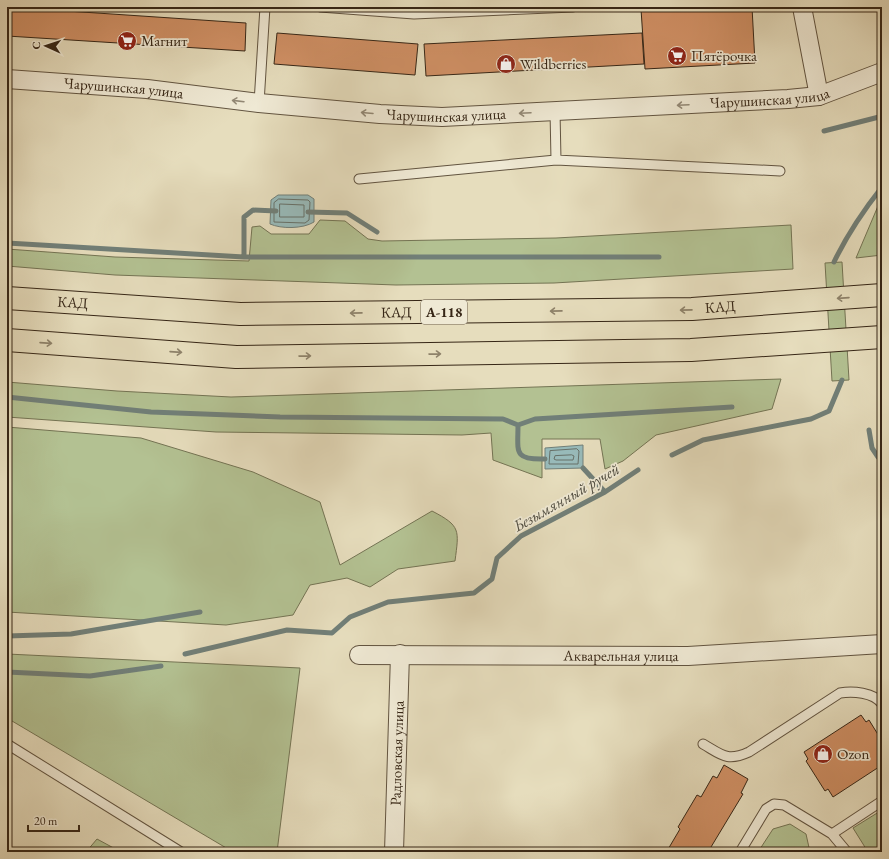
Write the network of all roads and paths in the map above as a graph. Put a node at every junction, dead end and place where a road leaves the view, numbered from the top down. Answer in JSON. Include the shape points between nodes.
{"nodes":[{"id":1,"x":265,"y":7,"type":"edge"},
{"id":2,"x":320,"y":7,"type":"edge"},
{"id":3,"x":573,"y":7,"type":"edge"},
{"id":4,"x":802,"y":7,"type":"edge"},
{"id":5,"x":882,"y":72,"type":"edge"},
{"id":6,"x":7,"y":79,"type":"edge"},
{"id":7,"x":819,"y":96,"type":"junction"},
{"id":8,"x":259,"y":103,"type":"junction"},
{"id":9,"x":555,"y":111,"type":"junction"},
{"id":10,"x":556,"y":160,"type":"junction"},
{"id":11,"x":780,"y":171,"type":"dead end"},
{"id":12,"x":359,"y":179,"type":"dead end"},
{"id":13,"x":882,"y":295,"type":"edge"},
{"id":14,"x":7,"y":298,"type":"edge"},
{"id":15,"x":882,"y":337,"type":"edge"},
{"id":16,"x":7,"y":340,"type":"edge"},
{"id":17,"x":882,"y":644,"type":"edge"},
{"id":18,"x":400,"y":654,"type":"junction"},
{"id":19,"x":359,"y":655,"type":"dead end"},
{"id":20,"x":882,"y":704,"type":"edge"},
{"id":21,"x":7,"y":744,"type":"edge"},
{"id":22,"x":703,"y":744,"type":"dead end"},
{"id":23,"x":882,"y":801,"type":"edge"},
{"id":24,"x":832,"y":834,"type":"junction"},
{"id":25,"x":181,"y":852,"type":"edge"},
{"id":26,"x":394,"y":852,"type":"edge"},
{"id":27,"x":740,"y":852,"type":"edge"},
{"id":28,"x":847,"y":852,"type":"edge"}],
"edges":[{"from":1,"to":8,"type":"lane"},
{"from":2,"to":3,"type":"lane","via":[[414,14]]},
{"from":4,"to":7,"type":"street"},
{"from":5,"to":7,"type":"street","name":"Чарушинская улица"},
{"from":8,"to":6,"type":"street","name":"Чарушинская улица","one_way":true,"via":[[147,89]]},
{"from":7,"to":9,"type":"street","name":"Чарушинская улица","one_way":true},
{"from":9,"to":8,"type":"street","name":"Чарушинская улица","one_way":true,"via":[[442,117]]},
{"from":9,"to":10,"type":"lane"},
{"from":10,"to":11,"type":"lane"},
{"from":10,"to":12,"type":"lane"},
{"from":13,"to":14,"type":"highway","name":"КАД","number":"А-118","one_way":true,"via":[[692,310],[240,314]]},
{"from":16,"to":15,"type":"highway","one_way":true,"via":[[236,357],[691,350]]},
{"from":17,"to":18,"type":"street","name":"Акварельная улица","via":[[688,656]]},
{"from":18,"to":19,"type":"street","name":"Акварельная улица"},
{"from":18,"to":26,"type":"street","name":"Радловская улица"},
{"from":20,"to":22,"type":"lane","via":[[872,696],[840,693],[737,758],[724,756]]},
{"from":21,"to":25,"type":"lane"},
{"from":23,"to":24,"type":"lane"},
{"from":24,"to":27,"type":"lane","via":[[784,805],[774,804],[766,809]]},
{"from":24,"to":28,"type":"lane"}]}
